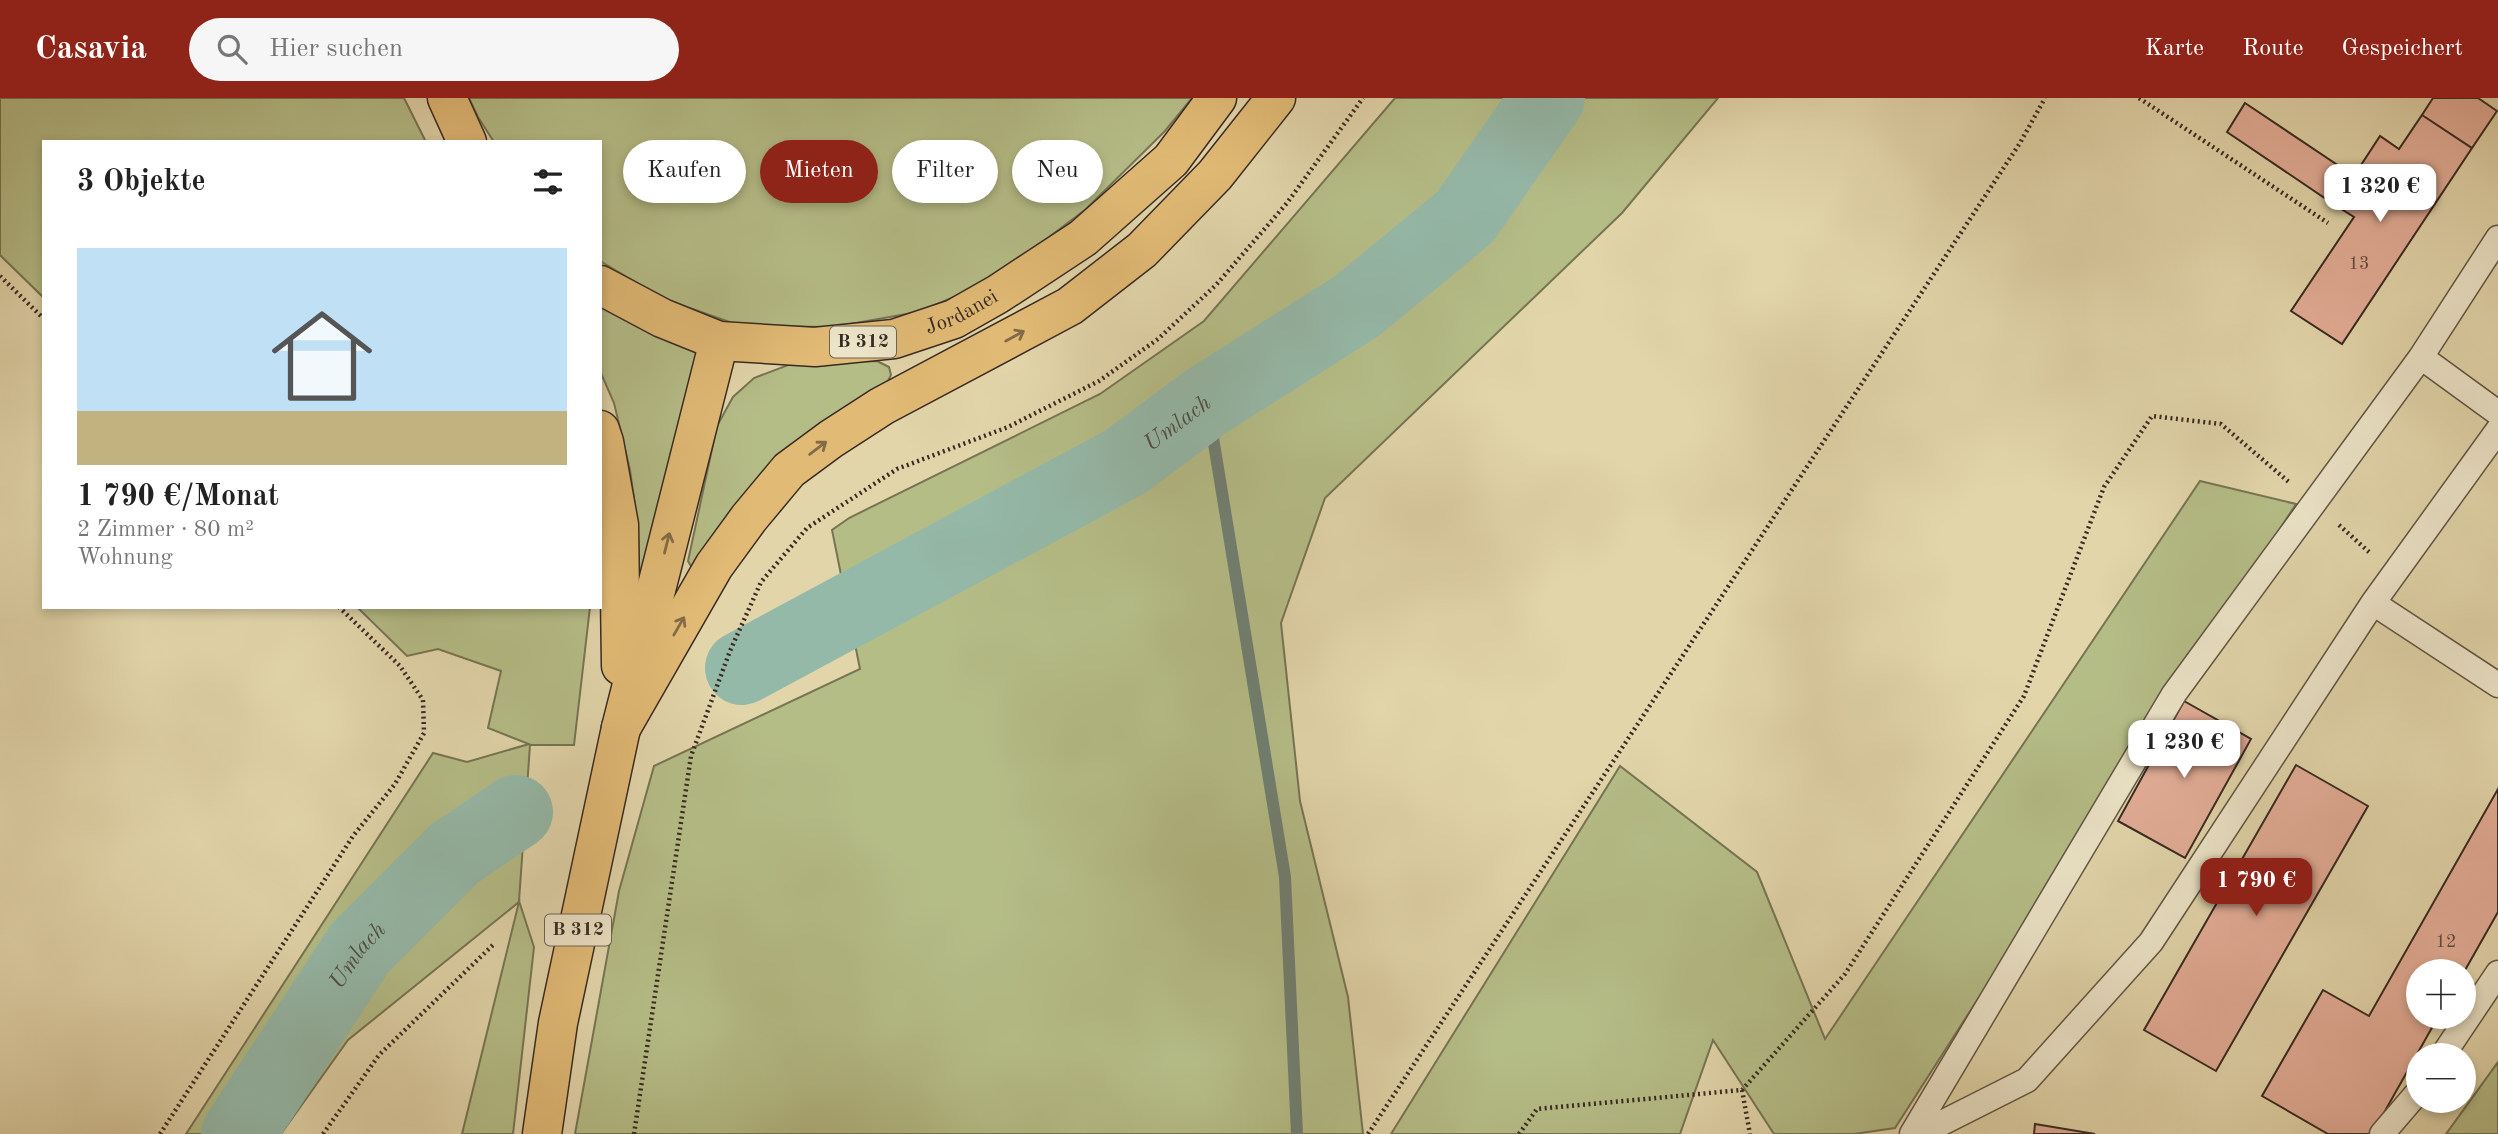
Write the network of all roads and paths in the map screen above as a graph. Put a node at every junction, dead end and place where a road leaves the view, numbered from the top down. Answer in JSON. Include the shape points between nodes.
{"nodes":[{"id":1,"x":447,"y":98,"type":"edge"},
{"id":2,"x":1217,"y":98,"type":"edge"},
{"id":3,"x":1276,"y":98,"type":"edge"},
{"id":4,"x":1363,"y":98,"type":"edge"},
{"id":5,"x":2045,"y":98,"type":"edge"},
{"id":6,"x":2139,"y":98,"type":"edge"},
{"id":7,"x":466,"y":140,"type":"edge"},
{"id":8,"x":2328,"y":223,"type":"dead end"},
{"id":9,"x":2498,"y":238,"type":"edge"},
{"id":10,"x":0,"y":276,"type":"edge"},
{"id":11,"x":602,"y":286,"type":"edge"},
{"id":12,"x":42,"y":317,"type":"edge"},
{"id":13,"x":719,"y":341,"type":"junction"},
{"id":14,"x":2421,"y":357,"type":"junction"},
{"id":15,"x":2498,"y":413,"type":"edge"},
{"id":16,"x":2498,"y":430,"type":"edge"},
{"id":17,"x":602,"y":436,"type":"edge"},
{"id":18,"x":2314,"y":503,"type":"junction"},
{"id":19,"x":2348,"y":533,"type":"dead end"},
{"id":20,"x":2373,"y":603,"type":"junction"},
{"id":21,"x":341,"y":609,"type":"edge"},
{"id":22,"x":2498,"y":685,"type":"edge"},
{"id":23,"x":621,"y":728,"type":"junction"},
{"id":24,"x":494,"y":944,"type":"dead end"},
{"id":25,"x":2498,"y":973,"type":"edge"},
{"id":26,"x":2451,"y":1043,"type":"edge"},
{"id":27,"x":1742,"y":1090,"type":"junction"},
{"id":28,"x":2406,"y":1106,"type":"edge"},
{"id":29,"x":160,"y":1134,"type":"edge"},
{"id":30,"x":323,"y":1134,"type":"edge"},
{"id":31,"x":542,"y":1134,"type":"edge"},
{"id":32,"x":634,"y":1134,"type":"edge"},
{"id":33,"x":1368,"y":1134,"type":"edge"},
{"id":34,"x":1519,"y":1134,"type":"edge"},
{"id":35,"x":1750,"y":1134,"type":"edge"},
{"id":36,"x":1912,"y":1134,"type":"edge"},
{"id":37,"x":1920,"y":1134,"type":"edge"},
{"id":38,"x":2382,"y":1134,"type":"edge"}],
"edges":[{"from":1,"to":7,"type":"main road"},
{"from":2,"to":13,"type":"main road","name":"Jordanei","number":"B 312","via":[[1171,160],[1083,238],[954,319],[894,339],[815,347]]},
{"from":23,"to":3,"type":"main road","one_way":true,"via":[[714,566],[789,470],[882,406],[1070,306],[1142,250],[1215,175]]},
{"from":4,"to":32,"type":"path","via":[[1287,203],[1216,285],[1158,339],[1099,381],[1019,421],[897,469],[807,528],[761,582],[691,756]]},
{"from":5,"to":33,"type":"path","via":[[2020,143]]},
{"from":6,"to":8,"type":"path"},
{"from":9,"to":14,"type":"lane"},
{"from":10,"to":12,"type":"path"},
{"from":11,"to":13,"type":"main road","name":"Jordanei","number":"B 312"},
{"from":23,"to":13,"type":"main road","number":"B 312","one_way":true},
{"from":14,"to":15,"type":"lane"},
{"from":14,"to":18,"type":"lane"},
{"from":16,"to":20,"type":"lane"},
{"from":17,"to":23,"type":"main road","number":"B 312","via":[[619,525]]},
{"from":18,"to":19,"type":"path"},
{"from":18,"to":27,"type":"path","via":[[2221,424],[2152,416],[2104,487],[2024,696],[1845,974]]},
{"from":18,"to":36,"type":"lane","via":[[2174,694]]},
{"from":20,"to":22,"type":"lane"},
{"from":20,"to":37,"type":"lane","via":[[2151,942],[2026,1080]]},
{"from":21,"to":29,"type":"path","via":[[400,666],[423,700],[424,733],[395,784],[353,835]]},
{"from":23,"to":31,"type":"main road","number":"B 312","via":[[558,1023]]},
{"from":24,"to":30,"type":"path","via":[[379,1055]]},
{"from":25,"to":26,"type":"lane"},
{"from":27,"to":34,"type":"path","via":[[1537,1109]]},
{"from":27,"to":35,"type":"path"},
{"from":28,"to":38,"type":"lane"}]}
